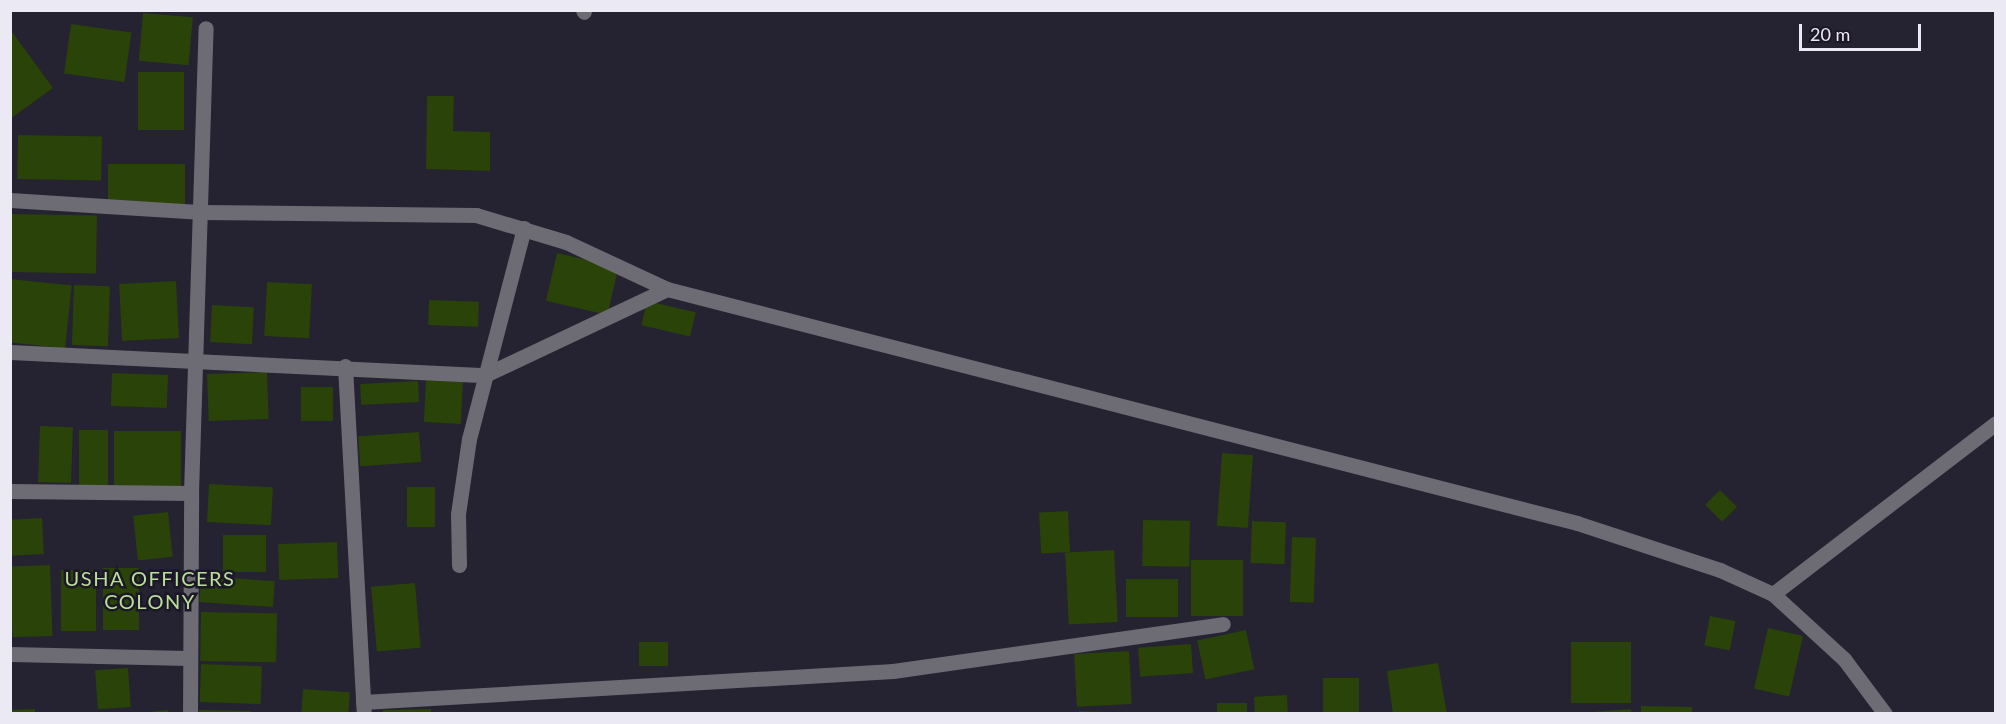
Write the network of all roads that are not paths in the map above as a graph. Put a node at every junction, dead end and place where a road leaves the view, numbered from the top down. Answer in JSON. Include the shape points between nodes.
{"nodes":[{"id":1,"x":206,"y":28,"type":"dead end"},
{"id":2,"x":10,"y":200,"type":"edge"},
{"id":3,"x":199,"y":212,"type":"junction"},
{"id":4,"x":524,"y":228,"type":"junction"},
{"id":5,"x":667,"y":289,"type":"junction"},
{"id":6,"x":10,"y":352,"type":"edge"},
{"id":7,"x":195,"y":359,"type":"junction"},
{"id":8,"x":345,"y":366,"type":"junction"},
{"id":9,"x":485,"y":375,"type":"junction"},
{"id":10,"x":1995,"y":423,"type":"edge"},
{"id":11,"x":10,"y":491,"type":"edge"},
{"id":12,"x":191,"y":493,"type":"junction"},
{"id":13,"x":459,"y":565,"type":"dead end"},
{"id":14,"x":1773,"y":594,"type":"junction"},
{"id":15,"x":1222,"y":624,"type":"dead end"},
{"id":16,"x":10,"y":654,"type":"edge"},
{"id":17,"x":188,"y":658,"type":"junction"},
{"id":18,"x":363,"y":708,"type":"edge"},
{"id":19,"x":190,"y":714,"type":"edge"},
{"id":20,"x":1885,"y":714,"type":"edge"}],
"edges":[{"from":1,"to":3,"type":"street"},
{"from":2,"to":3,"type":"street"},
{"from":3,"to":4,"type":"street","via":[[476,215]]},
{"from":3,"to":7,"type":"street"},
{"from":4,"to":5,"type":"street","via":[[566,242]]},
{"from":4,"to":9,"type":"street"},
{"from":5,"to":9,"type":"street"},
{"from":5,"to":14,"type":"street","via":[[1577,523],[1720,570]]},
{"from":6,"to":7,"type":"street"},
{"from":7,"to":8,"type":"street"},
{"from":7,"to":12,"type":"street"},
{"from":8,"to":9,"type":"street"},
{"from":8,"to":18,"type":"street"},
{"from":9,"to":13,"type":"street","via":[[469,439],[458,514]]},
{"from":10,"to":14,"type":"street"},
{"from":11,"to":12,"type":"street"},
{"from":12,"to":17,"type":"street"},
{"from":14,"to":20,"type":"street","via":[[1844,659]]},
{"from":15,"to":18,"type":"street","via":[[893,671]]},
{"from":16,"to":17,"type":"street"},
{"from":17,"to":19,"type":"street"}]}
